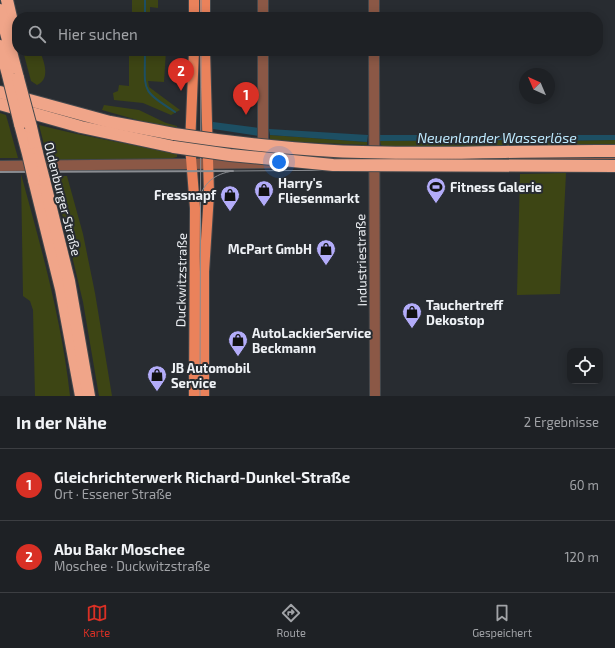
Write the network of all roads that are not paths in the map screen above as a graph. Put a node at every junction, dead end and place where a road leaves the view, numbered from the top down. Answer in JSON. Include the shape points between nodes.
{"nodes":[{"id":1,"x":7,"y":0,"type":"edge"},
{"id":2,"x":194,"y":0,"type":"edge"},
{"id":3,"x":205,"y":0,"type":"edge"},
{"id":4,"x":263,"y":0,"type":"edge"},
{"id":5,"x":374,"y":0,"type":"edge"},
{"id":6,"x":0,"y":10,"type":"edge"},
{"id":7,"x":194,"y":12,"type":"edge"},
{"id":8,"x":205,"y":12,"type":"edge"},
{"id":9,"x":263,"y":12,"type":"edge"},
{"id":10,"x":374,"y":12,"type":"edge"},
{"id":11,"x":12,"y":22,"type":"edge"},
{"id":12,"x":1,"y":52,"type":"edge"},
{"id":13,"x":12,"y":55,"type":"edge"},
{"id":14,"x":12,"y":56,"type":"edge"},
{"id":15,"x":15,"y":56,"type":"edge"},
{"id":16,"x":194,"y":56,"type":"edge"},
{"id":17,"x":205,"y":56,"type":"edge"},
{"id":18,"x":263,"y":56,"type":"edge"},
{"id":19,"x":374,"y":56,"type":"edge"},
{"id":20,"x":14,"y":62,"type":"junction"},
{"id":21,"x":13,"y":77,"type":"junction"},
{"id":22,"x":0,"y":92,"type":"edge"},
{"id":23,"x":0,"y":104,"type":"edge"},
{"id":24,"x":615,"y":151,"type":"edge"},
{"id":25,"x":373,"y":159,"type":"junction"},
{"id":26,"x":615,"y":159,"type":"edge"},
{"id":27,"x":192,"y":163,"type":"junction"},
{"id":28,"x":207,"y":164,"type":"junction"},
{"id":29,"x":262,"y":164,"type":"junction"},
{"id":30,"x":0,"y":166,"type":"edge"},
{"id":31,"x":615,"y":166,"type":"edge"},
{"id":32,"x":83,"y":396,"type":"edge"},
{"id":33,"x":194,"y":396,"type":"edge"},
{"id":34,"x":204,"y":396,"type":"edge"},
{"id":35,"x":375,"y":396,"type":"edge"}],
"edges":[{"from":1,"to":11,"type":"highway"},
{"from":2,"to":7,"type":"main road"},
{"from":3,"to":8,"type":"main road"},
{"from":4,"to":9,"type":"street"},
{"from":5,"to":10,"type":"street"},
{"from":6,"to":13,"type":"highway","name":"Oldenburger Straße"},
{"from":12,"to":21,"type":"highway","name":"Oldenburger Straße"},
{"from":14,"to":20,"type":"highway","name":"Oldenburger Straße"},
{"from":15,"to":20,"type":"highway"},
{"from":16,"to":27,"type":"main road","name":"Duckwitzstraße","via":[[190,133]]},
{"from":17,"to":28,"type":"main road","name":"Duckwitzstraße"},
{"from":18,"to":29,"type":"street"},
{"from":19,"to":25,"type":"street","name":"Industriestraße"},
{"from":20,"to":21,"type":"highway","name":"Oldenburger Straße"},
{"from":21,"to":32,"type":"highway","name":"Oldenburger Straße","bridge":true,"via":[[39,180],[69,281]]},
{"from":22,"to":24,"type":"highway","bridge":true,"via":[[110,122],[174,134],[264,146],[334,151]]},
{"from":23,"to":31,"type":"highway","bridge":true,"via":[[81,127],[174,147],[230,155],[333,165]]},
{"from":25,"to":26,"type":"street"},
{"from":25,"to":29,"type":"street","via":[[292,156],[278,163]]},
{"from":25,"to":35,"type":"street","name":"Industriestraße"},
{"from":27,"to":28,"type":"street"},
{"from":27,"to":30,"type":"street"},
{"from":27,"to":33,"type":"main road","name":"Duckwitzstraße","via":[[195,208]]},
{"from":28,"to":29,"type":"street"},
{"from":28,"to":34,"type":"main road","name":"Duckwitzstraße","via":[[209,194],[204,272]]}]}
